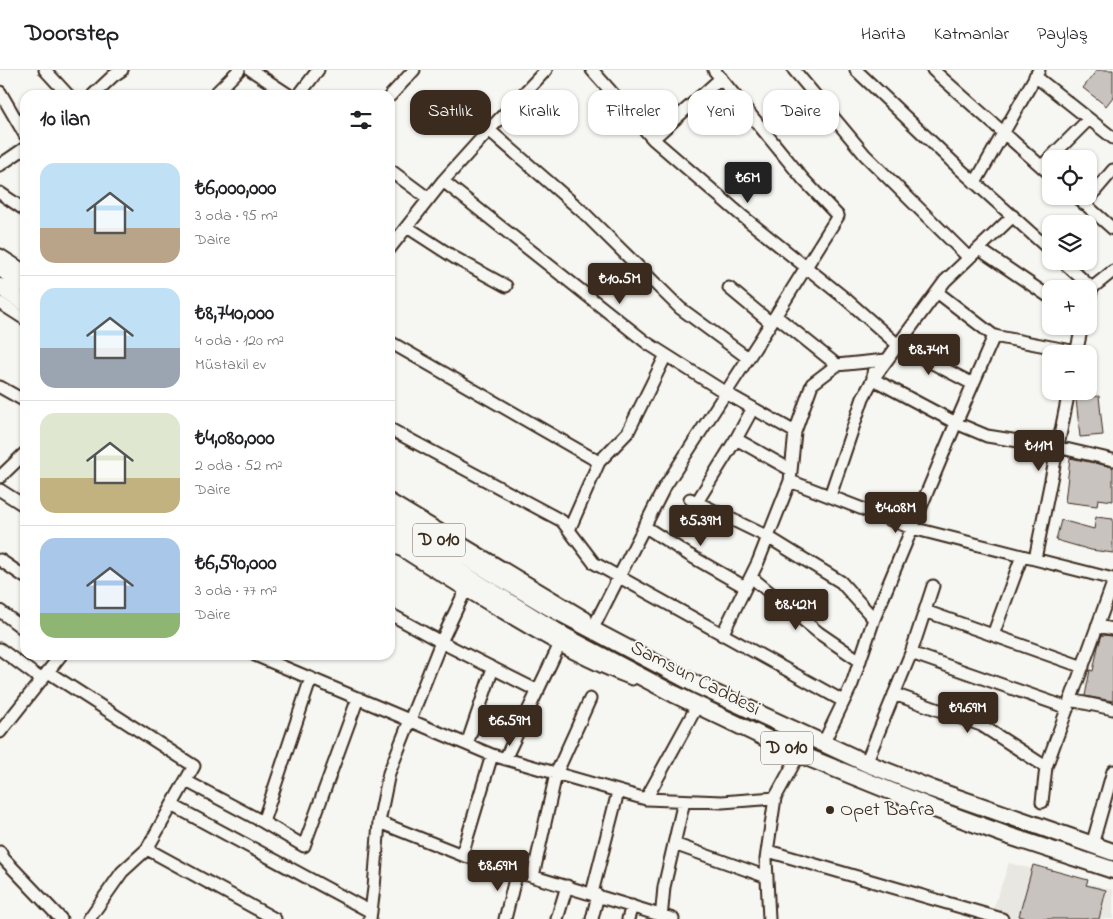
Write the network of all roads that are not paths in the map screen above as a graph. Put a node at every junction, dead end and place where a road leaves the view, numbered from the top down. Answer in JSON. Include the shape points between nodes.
{"nodes":[{"id":1,"x":46,"y":70,"type":"edge"},
{"id":2,"x":239,"y":70,"type":"edge"},
{"id":3,"x":251,"y":70,"type":"edge"},
{"id":4,"x":318,"y":70,"type":"edge"},
{"id":5,"x":414,"y":70,"type":"edge"},
{"id":6,"x":546,"y":70,"type":"edge"},
{"id":7,"x":592,"y":70,"type":"edge"},
{"id":8,"x":794,"y":70,"type":"edge"},
{"id":9,"x":858,"y":70,"type":"edge"},
{"id":10,"x":933,"y":70,"type":"edge"},
{"id":11,"x":117,"y":72,"type":"edge"},
{"id":12,"x":1037,"y":73,"type":"edge"},
{"id":13,"x":718,"y":74,"type":"edge"},
{"id":14,"x":64,"y":90,"type":"edge"},
{"id":15,"x":98,"y":90,"type":"edge"},
{"id":16,"x":219,"y":90,"type":"edge"},
{"id":17,"x":281,"y":90,"type":"edge"},
{"id":18,"x":303,"y":90,"type":"edge"},
{"id":19,"x":395,"y":91,"type":"edge"},
{"id":20,"x":0,"y":92,"type":"edge"},
{"id":21,"x":1089,"y":118,"type":"junction"},
{"id":22,"x":20,"y":126,"type":"edge"},
{"id":23,"x":491,"y":127,"type":"edge"},
{"id":24,"x":491,"y":133,"type":"edge"},
{"id":25,"x":1004,"y":133,"type":"junction"},
{"id":26,"x":484,"y":135,"type":"edge"},
{"id":27,"x":1113,"y":138,"type":"edge"},
{"id":28,"x":653,"y":139,"type":"junction"},
{"id":29,"x":1058,"y":150,"type":"edge"},
{"id":30,"x":20,"y":151,"type":"edge"},
{"id":31,"x":0,"y":165,"type":"edge"},
{"id":32,"x":1042,"y":166,"type":"edge"},
{"id":33,"x":1113,"y":170,"type":"edge"},
{"id":34,"x":395,"y":174,"type":"edge"},
{"id":35,"x":443,"y":181,"type":"junction"},
{"id":36,"x":976,"y":183,"type":"junction"},
{"id":37,"x":1097,"y":185,"type":"edge"},
{"id":38,"x":0,"y":193,"type":"edge"},
{"id":39,"x":429,"y":199,"type":"junction"},
{"id":40,"x":1086,"y":205,"type":"edge"},
{"id":41,"x":20,"y":207,"type":"edge"},
{"id":42,"x":1013,"y":216,"type":"junction"},
{"id":43,"x":406,"y":227,"type":"junction"},
{"id":44,"x":1113,"y":229,"type":"edge"},
{"id":45,"x":395,"y":241,"type":"edge"},
{"id":46,"x":1042,"y":243,"type":"edge"},
{"id":47,"x":979,"y":249,"type":"junction"},
{"id":48,"x":969,"y":258,"type":"junction"},
{"id":49,"x":1,"y":265,"type":"edge"},
{"id":50,"x":806,"y":268,"type":"junction"},
{"id":51,"x":20,"y":270,"type":"edge"},
{"id":52,"x":1072,"y":270,"type":"edge"},
{"id":53,"x":1113,"y":271,"type":"edge"},
{"id":54,"x":20,"y":280,"type":"edge"},
{"id":55,"x":1083,"y":280,"type":"edge"},
{"id":56,"x":1097,"y":284,"type":"edge"},
{"id":57,"x":506,"y":286,"type":"dead end"},
{"id":58,"x":0,"y":287,"type":"edge"},
{"id":59,"x":730,"y":288,"type":"dead end"},
{"id":60,"x":937,"y":292,"type":"junction"},
{"id":61,"x":1042,"y":292,"type":"edge"},
{"id":62,"x":20,"y":300,"type":"edge"},
{"id":63,"x":0,"y":303,"type":"edge"},
{"id":64,"x":20,"y":316,"type":"edge"},
{"id":65,"x":773,"y":319,"type":"junction"},
{"id":66,"x":994,"y":336,"type":"junction"},
{"id":67,"x":898,"y":344,"type":"junction"},
{"id":68,"x":395,"y":345,"type":"edge"},
{"id":69,"x":1042,"y":346,"type":"edge"},
{"id":70,"x":666,"y":355,"type":"junction"},
{"id":71,"x":748,"y":358,"type":"junction"},
{"id":72,"x":886,"y":360,"type":"junction"},
{"id":73,"x":872,"y":361,"type":"junction"},
{"id":74,"x":838,"y":365,"type":"junction"},
{"id":75,"x":873,"y":378,"type":"junction"},
{"id":76,"x":973,"y":384,"type":"junction"},
{"id":77,"x":0,"y":387,"type":"edge"},
{"id":78,"x":726,"y":393,"type":"junction"},
{"id":79,"x":20,"y":398,"type":"edge"},
{"id":80,"x":1067,"y":400,"type":"edge"},
{"id":81,"x":753,"y":408,"type":"junction"},
{"id":82,"x":956,"y":423,"type":"junction"},
{"id":83,"x":395,"y":432,"type":"edge"},
{"id":84,"x":795,"y":432,"type":"junction"},
{"id":85,"x":736,"y":439,"type":"junction"},
{"id":86,"x":1057,"y":447,"type":"junction"},
{"id":87,"x":20,"y":458,"type":"edge"},
{"id":88,"x":1113,"y":460,"type":"edge"},
{"id":89,"x":599,"y":462,"type":"junction"},
{"id":90,"x":790,"y":476,"type":"junction"},
{"id":91,"x":0,"y":477,"type":"edge"},
{"id":92,"x":0,"y":490,"type":"edge"},
{"id":93,"x":830,"y":496,"type":"junction"},
{"id":94,"x":20,"y":503,"type":"edge"},
{"id":95,"x":395,"y":503,"type":"edge"},
{"id":96,"x":395,"y":514,"type":"edge"},
{"id":97,"x":644,"y":526,"type":"junction"},
{"id":98,"x":912,"y":528,"type":"junction"},
{"id":99,"x":569,"y":530,"type":"junction"},
{"id":100,"x":395,"y":532,"type":"edge"},
{"id":101,"x":768,"y":537,"type":"junction"},
{"id":102,"x":395,"y":546,"type":"edge"},
{"id":103,"x":1022,"y":556,"type":"junction"},
{"id":104,"x":1035,"y":559,"type":"junction"},
{"id":105,"x":0,"y":560,"type":"edge"},
{"id":106,"x":20,"y":574,"type":"edge"},
{"id":107,"x":619,"y":577,"type":"junction"},
{"id":108,"x":1113,"y":581,"type":"edge"},
{"id":109,"x":477,"y":582,"type":"junction"},
{"id":110,"x":748,"y":582,"type":"junction"},
{"id":111,"x":933,"y":586,"type":"dead end"},
{"id":112,"x":0,"y":611,"type":"edge"},
{"id":113,"x":925,"y":611,"type":"junction"},
{"id":114,"x":395,"y":617,"type":"edge"},
{"id":115,"x":874,"y":619,"type":"junction"},
{"id":116,"x":20,"y":626,"type":"edge"},
{"id":117,"x":1097,"y":626,"type":"junction"},
{"id":118,"x":594,"y":627,"type":"junction"},
{"id":119,"x":1113,"y":629,"type":"edge"},
{"id":120,"x":722,"y":635,"type":"junction"},
{"id":121,"x":993,"y":635,"type":"junction"},
{"id":122,"x":441,"y":642,"type":"junction"},
{"id":123,"x":559,"y":646,"type":"junction"},
{"id":124,"x":0,"y":649,"type":"edge"},
{"id":125,"x":911,"y":653,"type":"junction"},
{"id":126,"x":56,"y":660,"type":"edge"},
{"id":127,"x":267,"y":660,"type":"edge"},
{"id":128,"x":860,"y":662,"type":"junction"},
{"id":129,"x":1082,"y":667,"type":"junction"},
{"id":130,"x":493,"y":668,"type":"junction"},
{"id":131,"x":45,"y":676,"type":"junction"},
{"id":132,"x":311,"y":678,"type":"junction"},
{"id":133,"x":538,"y":691,"type":"junction"},
{"id":134,"x":674,"y":694,"type":"junction"},
{"id":135,"x":894,"y":694,"type":"junction"},
{"id":136,"x":358,"y":698,"type":"junction"},
{"id":137,"x":590,"y":699,"type":"dead end"},
{"id":138,"x":843,"y":701,"type":"junction"},
{"id":139,"x":1069,"y":704,"type":"junction"},
{"id":140,"x":697,"y":706,"type":"junction"},
{"id":141,"x":1113,"y":709,"type":"edge"},
{"id":142,"x":410,"y":720,"type":"junction"},
{"id":143,"x":0,"y":732,"type":"edge"},
{"id":144,"x":467,"y":744,"type":"junction"},
{"id":145,"x":823,"y":744,"type":"junction"},
{"id":146,"x":799,"y":754,"type":"junction"},
{"id":147,"x":492,"y":755,"type":"junction"},
{"id":148,"x":505,"y":759,"type":"junction"},
{"id":149,"x":866,"y":763,"type":"junction"},
{"id":150,"x":1046,"y":767,"type":"junction"},
{"id":151,"x":1113,"y":771,"type":"edge"},
{"id":152,"x":556,"y":774,"type":"junction"},
{"id":153,"x":186,"y":781,"type":"junction"},
{"id":154,"x":618,"y":792,"type":"junction"},
{"id":155,"x":775,"y":798,"type":"junction"},
{"id":156,"x":646,"y":800,"type":"junction"},
{"id":157,"x":684,"y":801,"type":"junction"},
{"id":158,"x":1042,"y":802,"type":"dead end"},
{"id":159,"x":172,"y":805,"type":"junction"},
{"id":160,"x":263,"y":822,"type":"junction"},
{"id":161,"x":379,"y":822,"type":"junction"},
{"id":162,"x":674,"y":844,"type":"junction"},
{"id":163,"x":1092,"y":845,"type":"junction"},
{"id":164,"x":147,"y":849,"type":"junction"},
{"id":165,"x":768,"y":851,"type":"junction"},
{"id":166,"x":0,"y":852,"type":"edge"},
{"id":167,"x":1113,"y":852,"type":"edge"},
{"id":168,"x":462,"y":854,"type":"junction"},
{"id":169,"x":1113,"y":870,"type":"edge"},
{"id":170,"x":517,"y":871,"type":"junction"},
{"id":171,"x":533,"y":876,"type":"junction"},
{"id":172,"x":767,"y":877,"type":"junction"},
{"id":173,"x":567,"y":886,"type":"junction"},
{"id":174,"x":595,"y":894,"type":"junction"},
{"id":175,"x":632,"y":906,"type":"junction"},
{"id":176,"x":370,"y":915,"type":"edge"},
{"id":177,"x":665,"y":918,"type":"edge"},
{"id":178,"x":61,"y":919,"type":"edge"},
{"id":179,"x":89,"y":919,"type":"edge"},
{"id":180,"x":275,"y":919,"type":"edge"},
{"id":181,"x":505,"y":919,"type":"edge"},
{"id":182,"x":557,"y":919,"type":"edge"},
{"id":183,"x":592,"y":919,"type":"edge"},
{"id":184,"x":628,"y":919,"type":"edge"},
{"id":185,"x":768,"y":919,"type":"edge"},
{"id":186,"x":1002,"y":919,"type":"edge"}],
"edges":[{"from":1,"to":14,"type":"street"},
{"from":2,"to":16,"type":"street"},
{"from":3,"to":17,"type":"street"},
{"from":4,"to":18,"type":"street"},
{"from":5,"to":19,"type":"street"},
{"from":6,"to":23,"type":"street"},
{"from":7,"to":28,"type":"street"},
{"from":8,"to":48,"type":"street","via":[[865,155]]},
{"from":9,"to":36,"type":"street"},
{"from":10,"to":25,"type":"street"},
{"from":11,"to":15,"type":"street"},
{"from":12,"to":21,"type":"street"},
{"from":12,"to":25,"type":"street"},
{"from":13,"to":28,"type":"street"},
{"from":13,"to":50,"type":"street","via":[[803,179],[838,216]]},
{"from":20,"to":22,"type":"street"},
{"from":21,"to":27,"type":"street"},
{"from":21,"to":29,"type":"street"},
{"from":24,"to":71,"type":"street","via":[[583,212],[680,308]]},
{"from":25,"to":32,"type":"street"},
{"from":25,"to":36,"type":"street"},
{"from":26,"to":35,"type":"street"},
{"from":28,"to":50,"type":"street"},
{"from":30,"to":31,"type":"street"},
{"from":33,"to":37,"type":"street"},
{"from":34,"to":39,"type":"street"},
{"from":35,"to":39,"type":"street"},
{"from":35,"to":70,"type":"street","via":[[646,343]]},
{"from":36,"to":42,"type":"street"},
{"from":38,"to":41,"type":"street"},
{"from":39,"to":43,"type":"street"},
{"from":40,"to":44,"type":"street"},
{"from":42,"to":46,"type":"street"},
{"from":42,"to":47,"type":"street"},
{"from":43,"to":45,"type":"street"},
{"from":43,"to":57,"type":"street"},
{"from":47,"to":48,"type":"street"},
{"from":47,"to":61,"type":"street"},
{"from":48,"to":60,"type":"street"},
{"from":49,"to":51,"type":"street"},
{"from":49,"to":54,"type":"highway"},
{"from":50,"to":65,"type":"street"},
{"from":50,"to":67,"type":"street"},
{"from":52,"to":55,"type":"street"},
{"from":53,"to":56,"type":"street"},
{"from":58,"to":62,"type":"highway"},
{"from":59,"to":65,"type":"street"},
{"from":60,"to":66,"type":"street"},
{"from":60,"to":67,"type":"street"},
{"from":63,"to":64,"type":"street"},
{"from":65,"to":71,"type":"street"},
{"from":65,"to":74,"type":"street"},
{"from":66,"to":69,"type":"street"},
{"from":66,"to":76,"type":"street"},
{"from":67,"to":72,"type":"street"},
{"from":67,"to":76,"type":"street"},
{"from":68,"to":89,"type":"street"},
{"from":70,"to":78,"type":"street"},
{"from":70,"to":89,"type":"street","via":[[628,432]]},
{"from":71,"to":78,"type":"street"},
{"from":72,"to":73,"type":"street"},
{"from":72,"to":75,"type":"street"},
{"from":73,"to":74,"type":"street"},
{"from":73,"to":75,"type":"street"},
{"from":74,"to":84,"type":"street","via":[[812,384]]},
{"from":75,"to":82,"type":"street"},
{"from":75,"to":93,"type":"street","via":[[863,398]]},
{"from":76,"to":82,"type":"street"},
{"from":77,"to":79,"type":"street"},
{"from":78,"to":81,"type":"street"},
{"from":78,"to":97,"type":"street","via":[[664,488]]},
{"from":80,"to":86,"type":"street"},
{"from":81,"to":84,"type":"street"},
{"from":81,"to":85,"type":"street"},
{"from":82,"to":86,"type":"street","via":[[987,436]]},
{"from":82,"to":98,"type":"street"},
{"from":83,"to":99,"type":"street","via":[[562,521]]},
{"from":84,"to":90,"type":"street"},
{"from":85,"to":90,"type":"street"},
{"from":85,"to":101,"type":"street","via":[[694,501]]},
{"from":86,"to":88,"type":"street"},
{"from":86,"to":104,"type":"street"},
{"from":87,"to":91,"type":"street"},
{"from":89,"to":99,"type":"street"},
{"from":90,"to":93,"type":"street"},
{"from":90,"to":101,"type":"street"},
{"from":92,"to":94,"type":"street"},
{"from":93,"to":98,"type":"street"},
{"from":95,"to":118,"type":"street"},
{"from":96,"to":109,"type":"highway","name":"Samsun Caddesi","number":"D 010"},
{"from":97,"to":107,"type":"street"},
{"from":97,"to":110,"type":"street","via":[[689,555]]},
{"from":98,"to":103,"type":"street"},
{"from":98,"to":115,"type":"street"},
{"from":99,"to":107,"type":"street","via":[[594,563]]},
{"from":100,"to":109,"type":"highway","name":"Samsun Caddesi","number":"D 010"},
{"from":101,"to":110,"type":"street"},
{"from":101,"to":115,"type":"street","via":[[841,582]]},
{"from":102,"to":109,"type":"street"},
{"from":103,"to":104,"type":"street"},
{"from":103,"to":121,"type":"street"},
{"from":104,"to":108,"type":"street"},
{"from":105,"to":106,"type":"street"},
{"from":107,"to":118,"type":"street"},
{"from":107,"to":120,"type":"street"},
{"from":108,"to":117,"type":"street"},
{"from":109,"to":118,"type":"highway","name":"Samsun Caddesi","number":"D 010"},
{"from":109,"to":122,"type":"street"},
{"from":109,"to":123,"type":"street"},
{"from":109,"to":134,"type":"highway","name":"Samsun Caddesi","number":"D 010","via":[[564,636]]},
{"from":110,"to":120,"type":"street"},
{"from":110,"to":128,"type":"street"},
{"from":111,"to":113,"type":"street"},
{"from":112,"to":116,"type":"street"},
{"from":113,"to":121,"type":"street"},
{"from":113,"to":125,"type":"street"},
{"from":114,"to":122,"type":"street"},
{"from":115,"to":128,"type":"street"},
{"from":117,"to":119,"type":"street"},
{"from":117,"to":129,"type":"street"},
{"from":118,"to":145,"type":"highway","name":"Samsun Caddesi","number":"D 010","via":[[697,685]]},
{"from":120,"to":138,"type":"street"},
{"from":121,"to":129,"type":"street"},
{"from":122,"to":130,"type":"street"},
{"from":122,"to":142,"type":"street"},
{"from":123,"to":133,"type":"street"},
{"from":123,"to":134,"type":"street","via":[[603,668]]},
{"from":124,"to":131,"type":"street"},
{"from":125,"to":135,"type":"street"},
{"from":125,"to":139,"type":"street"},
{"from":126,"to":131,"type":"street"},
{"from":127,"to":132,"type":"street"},
{"from":128,"to":138,"type":"street"},
{"from":129,"to":139,"type":"street"},
{"from":130,"to":133,"type":"street"},
{"from":130,"to":144,"type":"street"},
{"from":131,"to":143,"type":"street"},
{"from":131,"to":153,"type":"street","via":[[194,766]]},
{"from":132,"to":136,"type":"street"},
{"from":132,"to":160,"type":"street"},
{"from":133,"to":148,"type":"street"},
{"from":134,"to":140,"type":"highway","name":"Samsun Caddesi","number":"D 010"},
{"from":135,"to":149,"type":"street"},
{"from":135,"to":150,"type":"street","via":[[981,724]]},
{"from":136,"to":142,"type":"street"},
{"from":136,"to":160,"type":"street","via":[[304,846]]},
{"from":137,"to":152,"type":"street"},
{"from":138,"to":145,"type":"street"},
{"from":139,"to":141,"type":"street"},
{"from":139,"to":150,"type":"street"},
{"from":140,"to":146,"type":"highway","name":"Samsun Caddesi","number":"D 010"},
{"from":140,"to":156,"type":"street"},
{"from":142,"to":144,"type":"street"},
{"from":142,"to":161,"type":"street","via":[[389,773]]},
{"from":144,"to":147,"type":"street"},
{"from":145,"to":149,"type":"highway","name":"Samsun Caddesi","number":"D 010"},
{"from":146,"to":155,"type":"street"},
{"from":146,"to":169,"type":"highway","name":"Samsun Caddesi","number":"D 010","via":[[935,809]]},
{"from":147,"to":148,"type":"street"},
{"from":147,"to":168,"type":"street"},
{"from":148,"to":152,"type":"street"},
{"from":149,"to":163,"type":"highway","name":"Samsun Caddesi","number":"D 010"},
{"from":150,"to":158,"type":"street"},
{"from":151,"to":163,"type":"street"},
{"from":152,"to":154,"type":"street"},
{"from":152,"to":171,"type":"street"},
{"from":153,"to":159,"type":"street"},
{"from":153,"to":160,"type":"street"},
{"from":154,"to":156,"type":"street"},
{"from":154,"to":174,"type":"street"},
{"from":155,"to":157,"type":"street"},
{"from":155,"to":165,"type":"street"},
{"from":156,"to":157,"type":"street"},
{"from":157,"to":162,"type":"street"},
{"from":159,"to":164,"type":"street"},
{"from":159,"to":176,"type":"street"},
{"from":161,"to":168,"type":"street"},
{"from":161,"to":176,"type":"street"},
{"from":162,"to":172,"type":"street"},
{"from":162,"to":177,"type":"street","via":[[664,887]]},
{"from":163,"to":167,"type":"highway","name":"Samsun Caddesi","number":"D 010"},
{"from":164,"to":179,"type":"street","via":[[122,872]]},
{"from":164,"to":180,"type":"street"},
{"from":165,"to":172,"type":"street"},
{"from":165,"to":186,"type":"street"},
{"from":166,"to":178,"type":"street"},
{"from":168,"to":170,"type":"street"},
{"from":170,"to":171,"type":"street"},
{"from":170,"to":181,"type":"street"},
{"from":171,"to":173,"type":"street"},
{"from":172,"to":185,"type":"street"},
{"from":173,"to":174,"type":"street"},
{"from":173,"to":182,"type":"street"},
{"from":174,"to":175,"type":"street"},
{"from":174,"to":183,"type":"street"},
{"from":175,"to":177,"type":"street"},
{"from":175,"to":184,"type":"street"}]}
